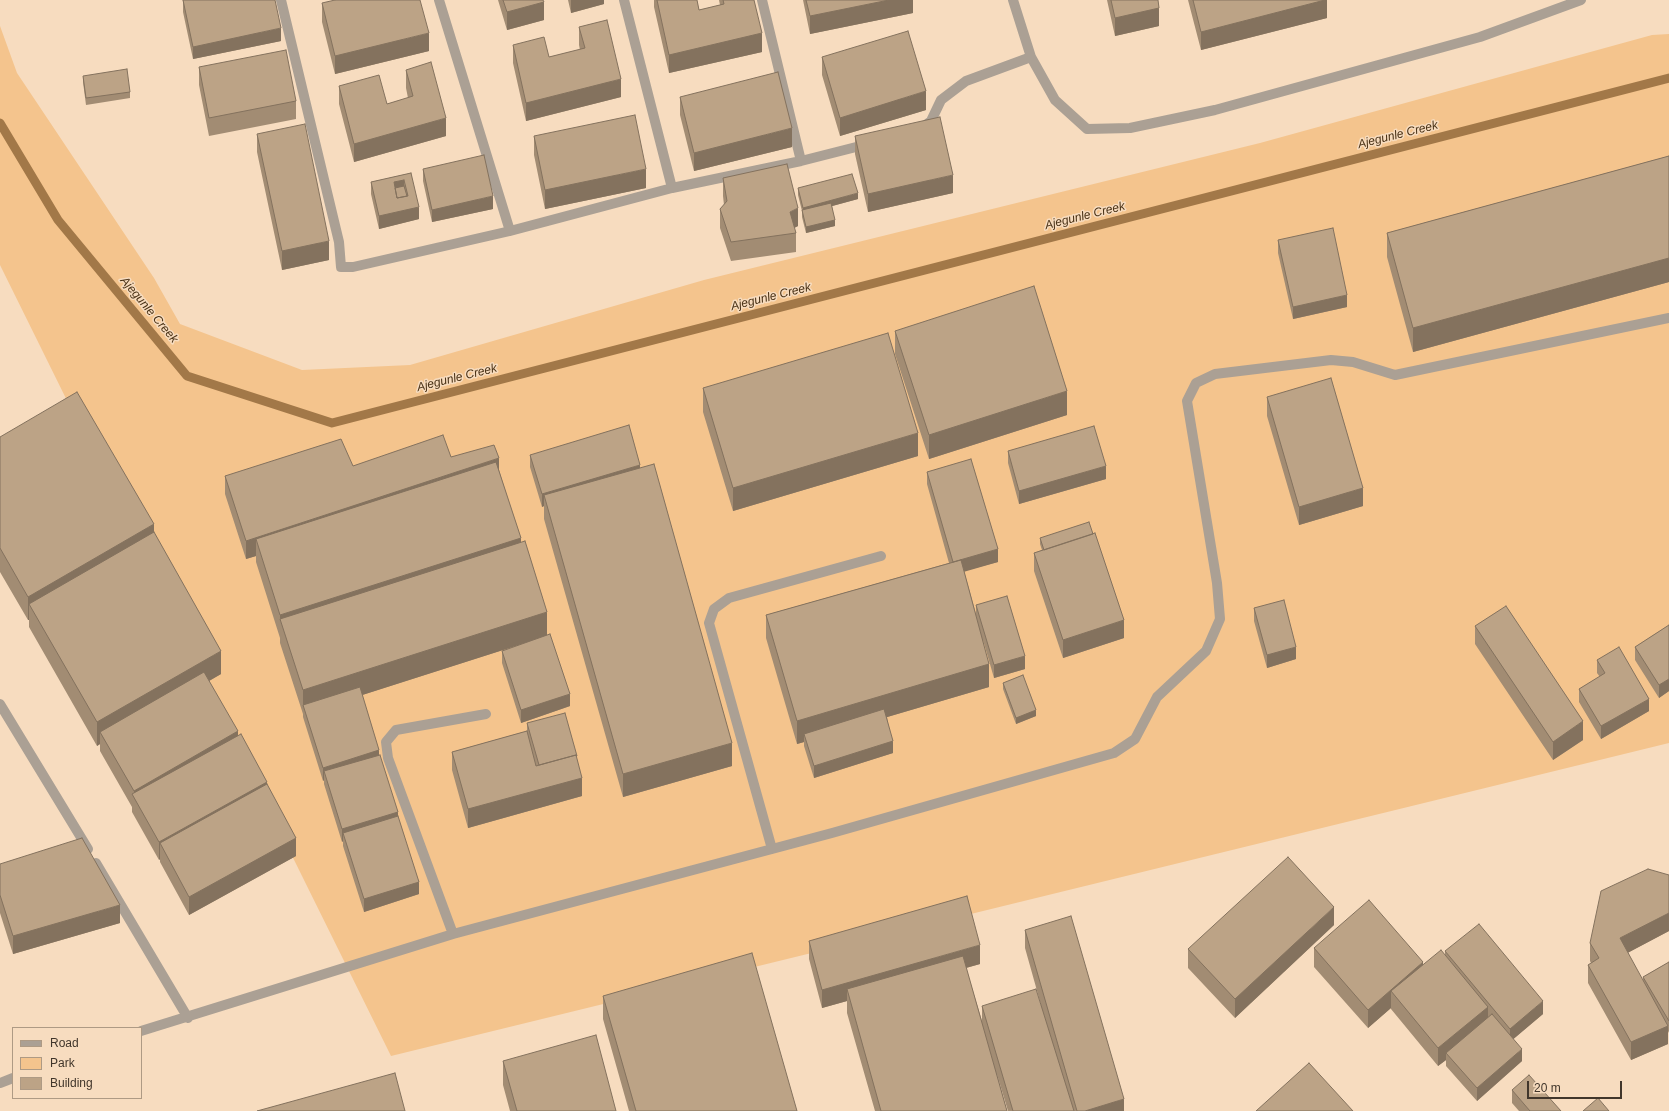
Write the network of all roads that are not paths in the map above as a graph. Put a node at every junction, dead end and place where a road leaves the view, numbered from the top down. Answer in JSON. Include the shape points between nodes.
{"nodes":[{"id":1,"x":281,"y":0,"type":"edge"},
{"id":2,"x":439,"y":0,"type":"edge"},
{"id":3,"x":624,"y":0,"type":"edge"},
{"id":4,"x":762,"y":0,"type":"edge"},
{"id":5,"x":1013,"y":0,"type":"edge"},
{"id":6,"x":1581,"y":0,"type":"edge"},
{"id":7,"x":1031,"y":57,"type":"junction"},
{"id":8,"x":916,"y":130,"type":"edge"},
{"id":9,"x":875,"y":142,"type":"edge"},
{"id":10,"x":801,"y":161,"type":"junction"},
{"id":11,"x":672,"y":188,"type":"junction"},
{"id":12,"x":510,"y":231,"type":"junction"},
{"id":13,"x":1669,"y":318,"type":"edge"},
{"id":14,"x":881,"y":556,"type":"dead end"},
{"id":15,"x":0,"y":704,"type":"edge"},
{"id":16,"x":486,"y":714,"type":"dead end"},
{"id":17,"x":772,"y":849,"type":"junction"},
{"id":18,"x":453,"y":934,"type":"junction"},
{"id":19,"x":188,"y":1018,"type":"junction"},
{"id":20,"x":142,"y":1031,"type":"edge"},
{"id":21,"x":12,"y":1078,"type":"edge"},
{"id":22,"x":0,"y":1083,"type":"edge"}],
"edges":[{"from":1,"to":12,"type":"street","via":[[339,242],[341,267],[353,267]]},
{"from":2,"to":12,"type":"street"},
{"from":3,"to":11,"type":"street"},
{"from":4,"to":10,"type":"street"},
{"from":5,"to":7,"type":"street"},
{"from":6,"to":7,"type":"street","via":[[1480,37],[1347,75],[1215,110],[1130,128],[1087,129],[1055,100]]},
{"from":7,"to":8,"type":"street","via":[[966,81],[941,100],[931,121]]},
{"from":9,"to":10,"type":"street"},
{"from":10,"to":11,"type":"street"},
{"from":11,"to":12,"type":"street"},
{"from":13,"to":17,"type":"street","via":[[1395,375],[1353,362],[1331,360],[1215,374],[1196,383],[1187,401],[1217,583],[1220,619],[1206,651],[1157,697],[1135,739],[1114,753]]},
{"from":14,"to":17,"type":"street","via":[[729,598],[714,609],[709,623]]},
{"from":15,"to":19,"type":"street"},
{"from":16,"to":18,"type":"street","via":[[396,730],[386,742],[388,758]]},
{"from":17,"to":18,"type":"street"},
{"from":18,"to":19,"type":"street"},
{"from":19,"to":20,"type":"street"},
{"from":21,"to":22,"type":"street"}]}
